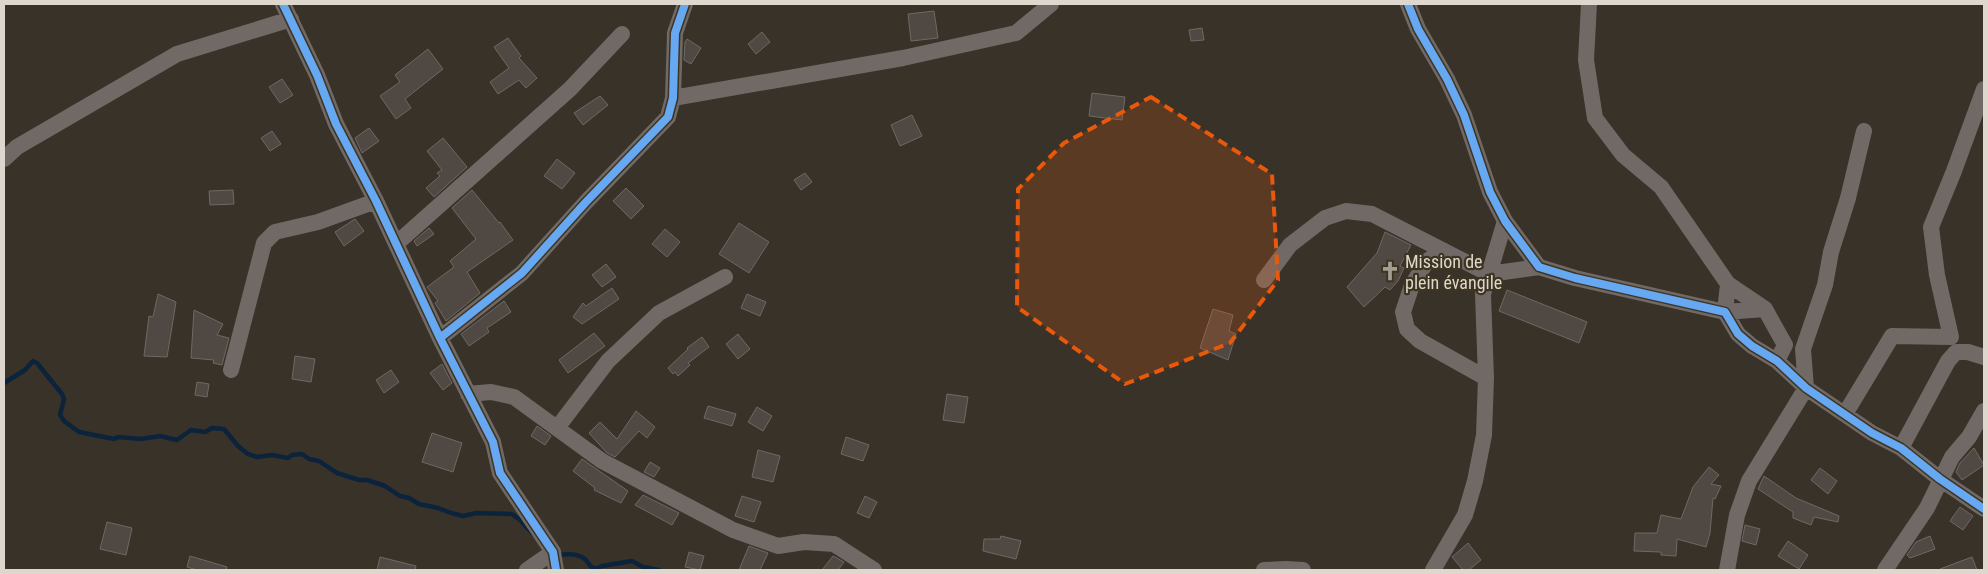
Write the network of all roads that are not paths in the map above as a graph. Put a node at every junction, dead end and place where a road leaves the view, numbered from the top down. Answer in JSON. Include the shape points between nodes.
{"nodes":[{"id":1,"x":283,"y":4,"type":"edge"},
{"id":2,"x":685,"y":4,"type":"edge"},
{"id":3,"x":1051,"y":4,"type":"edge"},
{"id":4,"x":1408,"y":4,"type":"edge"},
{"id":5,"x":1589,"y":4,"type":"edge"},
{"id":6,"x":291,"y":20,"type":"junction"},
{"id":7,"x":622,"y":34,"type":"dead end"},
{"id":8,"x":1984,"y":89,"type":"edge"},
{"id":9,"x":673,"y":98,"type":"junction"},
{"id":10,"x":1864,"y":131,"type":"dead end"},
{"id":11,"x":4,"y":158,"type":"edge"},
{"id":12,"x":376,"y":201,"type":"junction"},
{"id":13,"x":1505,"y":221,"type":"junction"},
{"id":14,"x":396,"y":244,"type":"junction"},
{"id":15,"x":1443,"y":250,"type":"junction"},
{"id":16,"x":1539,"y":267,"type":"junction"},
{"id":17,"x":1489,"y":274,"type":"junction"},
{"id":18,"x":725,"y":277,"type":"dead end"},
{"id":19,"x":1264,"y":280,"type":"dead end"},
{"id":20,"x":1728,"y":284,"type":"junction"},
{"id":21,"x":1765,"y":309,"type":"junction"},
{"id":22,"x":1725,"y":312,"type":"junction"},
{"id":23,"x":440,"y":338,"type":"junction"},
{"id":24,"x":1984,"y":357,"type":"edge"},
{"id":25,"x":1778,"y":362,"type":"junction"},
{"id":26,"x":231,"y":370,"type":"dead end"},
{"id":27,"x":1486,"y":378,"type":"junction"},
{"id":28,"x":1806,"y":388,"type":"junction"},
{"id":29,"x":468,"y":394,"type":"junction"},
{"id":30,"x":1984,"y":411,"type":"edge"},
{"id":31,"x":1844,"y":414,"type":"junction"},
{"id":32,"x":557,"y":428,"type":"junction"},
{"id":33,"x":1901,"y":448,"type":"junction"},
{"id":34,"x":1940,"y":479,"type":"junction"},
{"id":35,"x":1984,"y":509,"type":"edge"},
{"id":36,"x":552,"y":552,"type":"junction"},
{"id":37,"x":527,"y":570,"type":"edge"},
{"id":38,"x":556,"y":570,"type":"edge"},
{"id":39,"x":874,"y":570,"type":"edge"},
{"id":40,"x":1264,"y":570,"type":"edge"},
{"id":41,"x":1303,"y":570,"type":"edge"},
{"id":42,"x":1433,"y":570,"type":"edge"},
{"id":43,"x":1727,"y":570,"type":"edge"},
{"id":44,"x":1885,"y":570,"type":"edge"}],
"edges":[{"from":1,"to":6,"type":"street"},
{"from":2,"to":9,"type":"street","via":[[675,33]]},
{"from":3,"to":9,"type":"street","via":[[1016,33],[903,58]]},
{"from":4,"to":13,"type":"street","via":[[1418,29],[1448,79],[1490,192]]},
{"from":5,"to":20,"type":"street","via":[[1586,60],[1595,118],[1623,155],[1661,187]]},
{"from":6,"to":11,"type":"street","via":[[178,54],[17,147]]},
{"from":6,"to":12,"type":"street","via":[[336,124]]},
{"from":7,"to":14,"type":"street","via":[[570,89]]},
{"from":8,"to":31,"type":"street","via":[[1931,227],[1937,274],[1951,337],[1892,336]]},
{"from":9,"to":23,"type":"street","via":[[668,118],[522,273]]},
{"from":10,"to":28,"type":"street","via":[[1825,285],[1803,349]]},
{"from":12,"to":14,"type":"street"},
{"from":12,"to":26,"type":"street","via":[[268,236]]},
{"from":13,"to":16,"type":"street"},
{"from":13,"to":17,"type":"street"},
{"from":14,"to":23,"type":"street"},
{"from":15,"to":17,"type":"street"},
{"from":15,"to":19,"type":"street","via":[[1372,214],[1346,211],[1325,218],[1290,245]]},
{"from":15,"to":27,"type":"street","via":[[1427,261],[1412,285],[1403,312],[1407,329],[1420,341]]},
{"from":16,"to":17,"type":"street"},
{"from":16,"to":22,"type":"street"},
{"from":17,"to":27,"type":"street","via":[[1483,294]]},
{"from":18,"to":32,"type":"street","via":[[658,313],[608,361]]},
{"from":20,"to":21,"type":"street"},
{"from":20,"to":22,"type":"street"},
{"from":21,"to":22,"type":"street"},
{"from":21,"to":25,"type":"street","via":[[1785,345]]},
{"from":22,"to":25,"type":"street","via":[[1738,334]]},
{"from":23,"to":29,"type":"street"},
{"from":24,"to":33,"type":"street","via":[[1956,352]]},
{"from":25,"to":28,"type":"street"},
{"from":27,"to":42,"type":"street","via":[[1484,435],[1476,481],[1465,515]]},
{"from":28,"to":31,"type":"street"},
{"from":28,"to":43,"type":"street","via":[[1749,481],[1737,515]]},
{"from":29,"to":32,"type":"street","via":[[491,392],[514,397]]},
{"from":29,"to":36,"type":"street","via":[[493,442],[500,473]]},
{"from":30,"to":34,"type":"street"},
{"from":31,"to":33,"type":"street"},
{"from":32,"to":39,"type":"street","via":[[602,461],[733,530],[778,546],[804,542],[834,544]]},
{"from":33,"to":34,"type":"street"},
{"from":34,"to":35,"type":"street"},
{"from":34,"to":44,"type":"street","via":[[1927,508]]},
{"from":36,"to":37,"type":"street"},
{"from":36,"to":38,"type":"street"},
{"from":40,"to":41,"type":"street"}]}
